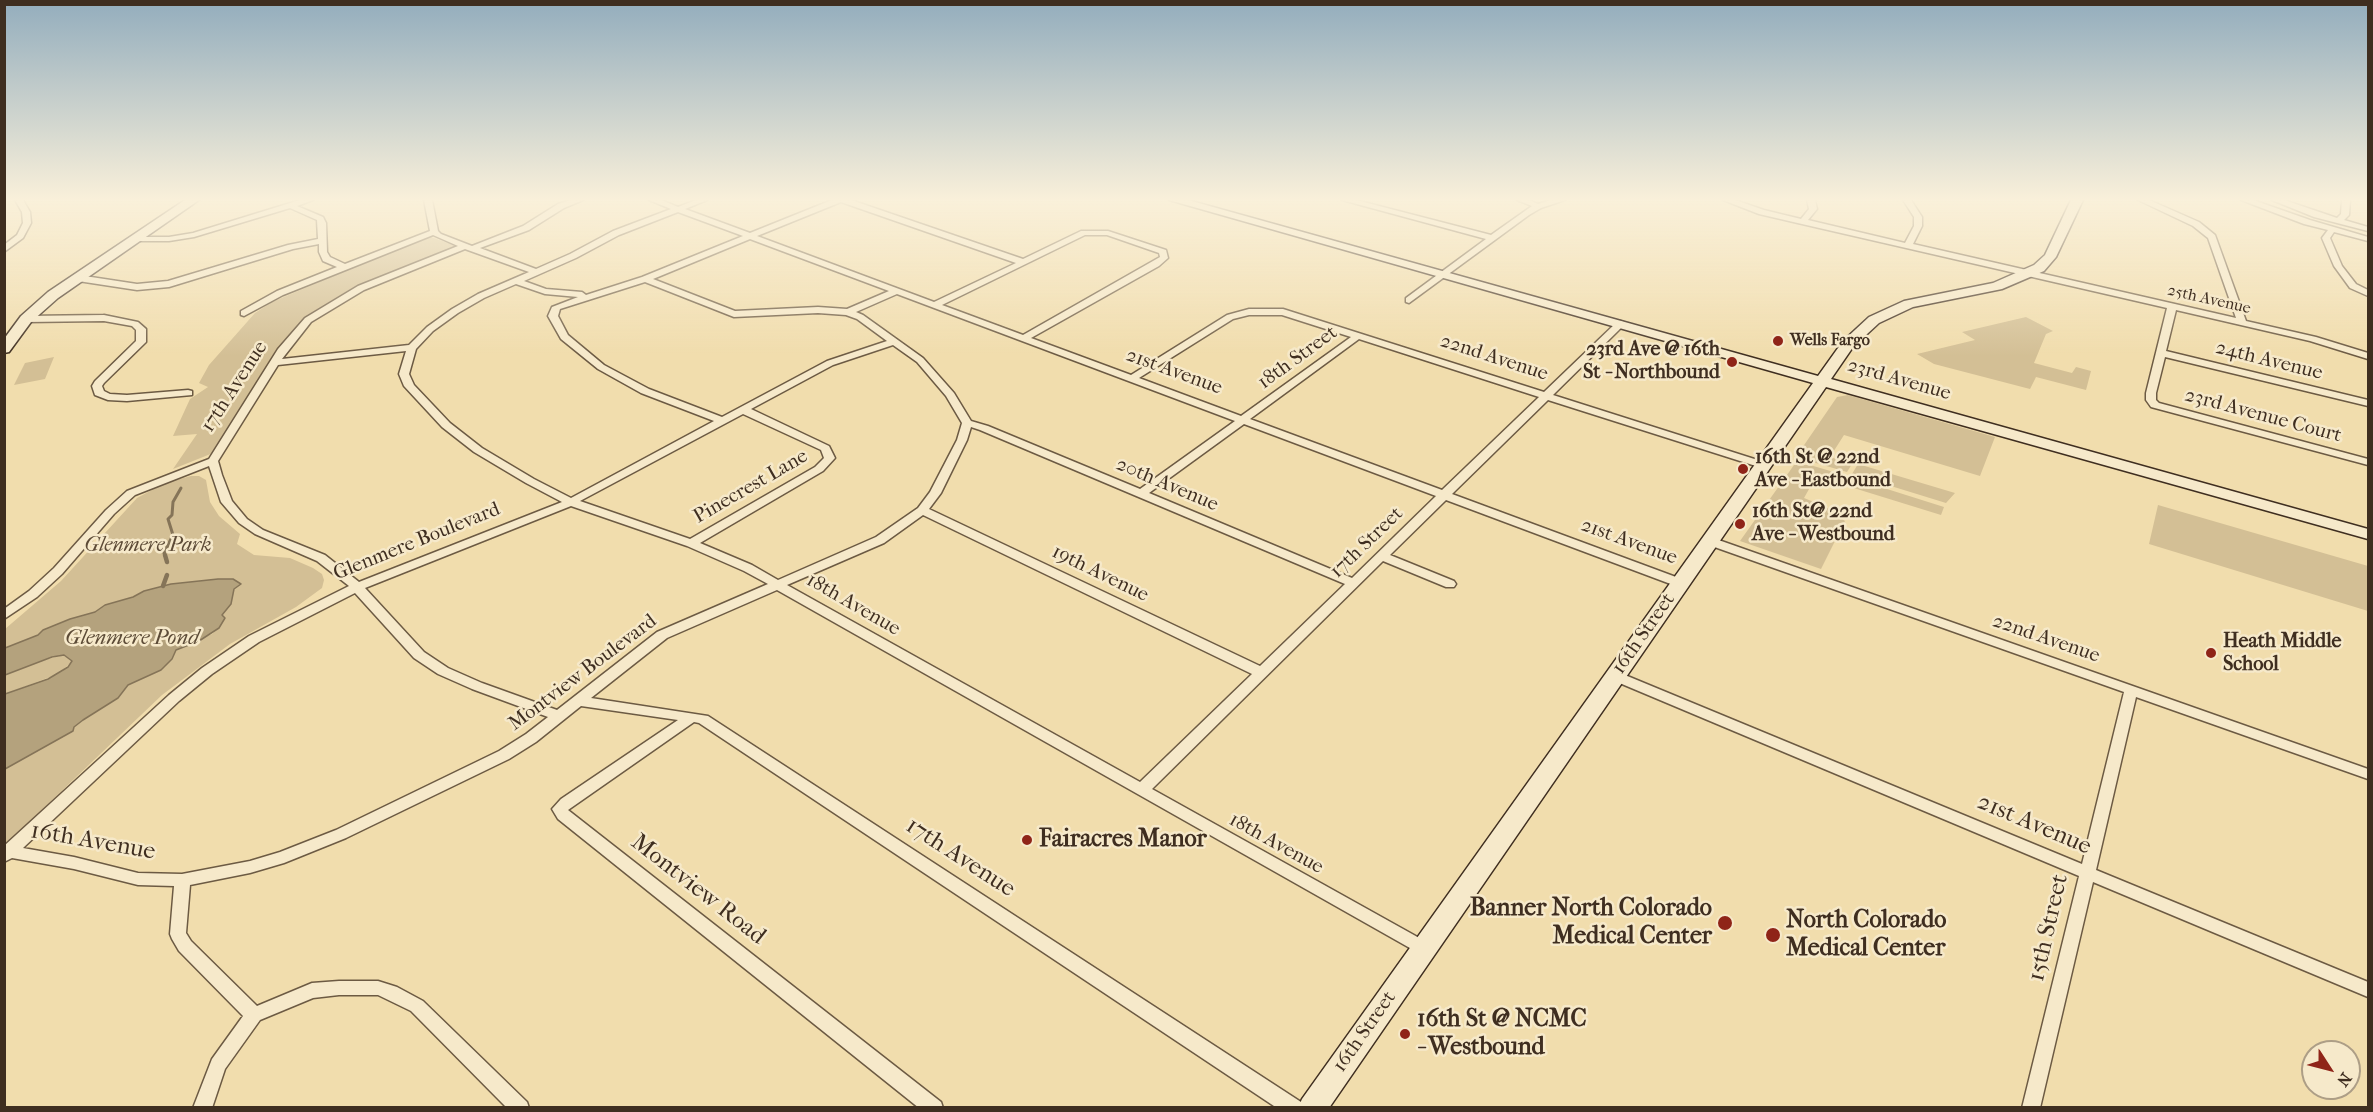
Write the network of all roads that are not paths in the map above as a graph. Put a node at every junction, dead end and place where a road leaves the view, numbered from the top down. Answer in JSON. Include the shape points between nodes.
{"nodes":[{"id":1,"x":116,"y":252,"type":"edge"},
{"id":2,"x":275,"y":252,"type":"edge"},
{"id":3,"x":324,"y":252,"type":"edge"},
{"id":4,"x":383,"y":252,"type":"edge"},
{"id":5,"x":457,"y":252,"type":"edge"},
{"id":6,"x":479,"y":252,"type":"edge"},
{"id":7,"x":578,"y":252,"type":"edge"},
{"id":8,"x":711,"y":252,"type":"edge"},
{"id":9,"x":791,"y":252,"type":"edge"},
{"id":10,"x":992,"y":252,"type":"edge"},
{"id":11,"x":1042,"y":252,"type":"edge"},
{"id":12,"x":1161,"y":252,"type":"edge"},
{"id":13,"x":1360,"y":252,"type":"edge"},
{"id":14,"x":1474,"y":252,"type":"edge"},
{"id":15,"x":1936,"y":252,"type":"edge"},
{"id":16,"x":2053,"y":252,"type":"edge"},
{"id":17,"x":2217,"y":252,"type":"edge"},
{"id":18,"x":2332,"y":252,"type":"edge"},
{"id":19,"x":1022,"y":262,"type":"junction"},
{"id":20,"x":344,"y":267,"type":"junction"},
{"id":21,"x":537,"y":272,"type":"junction"},
{"id":22,"x":2026,"y":274,"type":"junction"},
{"id":23,"x":1443,"y":275,"type":"junction"},
{"id":24,"x":78,"y":278,"type":"junction"},
{"id":25,"x":645,"y":279,"type":"junction"},
{"id":26,"x":517,"y":281,"type":"junction"},
{"id":27,"x":545,"y":291,"type":"junction"},
{"id":28,"x":896,"y":291,"type":"junction"},
{"id":29,"x":2368,"y":293,"type":"edge"},
{"id":30,"x":592,"y":296,"type":"junction"},
{"id":31,"x":1408,"y":300,"type":"dead end"},
{"id":32,"x":935,"y":305,"type":"junction"},
{"id":33,"x":556,"y":307,"type":"junction"},
{"id":34,"x":2172,"y":307,"type":"junction"},
{"id":35,"x":848,"y":312,"type":"junction"},
{"id":36,"x":244,"y":313,"type":"dead end"},
{"id":37,"x":26,"y":320,"type":"junction"},
{"id":38,"x":2242,"y":323,"type":"junction"},
{"id":39,"x":1620,"y":324,"type":"junction"},
{"id":40,"x":1359,"y":335,"type":"junction"},
{"id":41,"x":1024,"y":338,"type":"junction"},
{"id":42,"x":894,"y":342,"type":"junction"},
{"id":43,"x":412,"y":348,"type":"junction"},
{"id":44,"x":4,"y":349,"type":"edge"},
{"id":45,"x":2161,"y":353,"type":"junction"},
{"id":46,"x":2368,"y":356,"type":"edge"},
{"id":47,"x":276,"y":362,"type":"junction"},
{"id":48,"x":1132,"y":378,"type":"junction"},
{"id":49,"x":1822,"y":381,"type":"junction"},
{"id":50,"x":188,"y":393,"type":"dead end"},
{"id":51,"x":1547,"y":396,"type":"junction"},
{"id":52,"x":2368,"y":403,"type":"edge"},
{"id":53,"x":742,"y":409,"type":"junction"},
{"id":54,"x":721,"y":420,"type":"junction"},
{"id":55,"x":1243,"y":420,"type":"junction"},
{"id":56,"x":967,"y":423,"type":"junction"},
{"id":57,"x":213,"y":461,"type":"junction"},
{"id":58,"x":2368,"y":462,"type":"edge"},
{"id":59,"x":1763,"y":465,"type":"junction"},
{"id":60,"x":1142,"y":493,"type":"junction"},
{"id":61,"x":1444,"y":495,"type":"junction"},
{"id":62,"x":571,"y":502,"type":"junction"},
{"id":63,"x":922,"y":510,"type":"junction"},
{"id":64,"x":2368,"y":534,"type":"edge"},
{"id":65,"x":1710,"y":541,"type":"junction"},
{"id":66,"x":691,"y":543,"type":"junction"},
{"id":67,"x":1381,"y":556,"type":"junction"},
{"id":68,"x":1353,"y":583,"type":"junction"},
{"id":69,"x":1680,"y":583,"type":"junction"},
{"id":70,"x":776,"y":584,"type":"junction"},
{"id":71,"x":1450,"y":584,"type":"dead end"},
{"id":72,"x":357,"y":587,"type":"junction"},
{"id":73,"x":4,"y":615,"type":"edge"},
{"id":74,"x":1262,"y":673,"type":"junction"},
{"id":75,"x":1615,"y":676,"type":"junction"},
{"id":76,"x":2131,"y":690,"type":"junction"},
{"id":77,"x":580,"y":700,"type":"junction"},
{"id":78,"x":560,"y":716,"type":"junction"},
{"id":79,"x":692,"y":717,"type":"junction"},
{"id":80,"x":2368,"y":774,"type":"edge"},
{"id":81,"x":1141,"y":790,"type":"junction"},
{"id":82,"x":7,"y":854,"type":"edge"},
{"id":83,"x":2086,"y":873,"type":"junction"},
{"id":84,"x":182,"y":880,"type":"junction"},
{"id":85,"x":1424,"y":949,"type":"junction"},
{"id":86,"x":2368,"y":990,"type":"edge"},
{"id":87,"x":254,"y":1015,"type":"junction"},
{"id":88,"x":202,"y":1107,"type":"edge"},
{"id":89,"x":520,"y":1107,"type":"edge"},
{"id":90,"x":934,"y":1107,"type":"edge"},
{"id":91,"x":1294,"y":1107,"type":"edge"},
{"id":92,"x":1312,"y":1107,"type":"edge"},
{"id":93,"x":2031,"y":1107,"type":"edge"}],
"edges":[{"from":1,"to":24,"type":"main road"},
{"from":2,"to":24,"type":"street","via":[[169,284],[137,287]]},
{"from":3,"to":20,"type":"street","via":[[326,258]]},
{"from":4,"to":20,"type":"street"},
{"from":5,"to":47,"type":"street","name":"17th Avenue","via":[[373,282],[336,301],[294,334]]},
{"from":6,"to":21,"type":"street"},
{"from":7,"to":21,"type":"street"},
{"from":8,"to":25,"type":"street"},
{"from":9,"to":28,"type":"street","name":"21st Avenue"},
{"from":10,"to":19,"type":"street"},
{"from":11,"to":19,"type":"street"},
{"from":12,"to":41,"type":"street","via":[[1164,254],[1160,260]]},
{"from":13,"to":23,"type":"main road","name":"23rd Avenue"},
{"from":14,"to":23,"type":"street"},
{"from":15,"to":22,"type":"street","name":"25th Avenue"},
{"from":16,"to":22,"type":"main road","name":"16th Street","via":[[2039,268]]},
{"from":17,"to":38,"type":"street"},
{"from":18,"to":29,"type":"street","via":[[2345,278]]},
{"from":19,"to":32,"type":"street"},
{"from":20,"to":36,"type":"street","via":[[265,300]]},
{"from":21,"to":26,"type":"street"},
{"from":22,"to":34,"type":"street","name":"25th Avenue"},
{"from":22,"to":49,"type":"main road","name":"16th Street","via":[[1997,286],[1910,304],[1883,316],[1855,336]]},
{"from":23,"to":31,"type":"street"},
{"from":23,"to":39,"type":"main road","name":"23rd Avenue"},
{"from":24,"to":37,"type":"main road"},
{"from":25,"to":30,"type":"street"},
{"from":25,"to":35,"type":"street","via":[[734,314]]},
{"from":26,"to":27,"type":"street"},
{"from":26,"to":43,"type":"street","via":[[455,310]]},
{"from":27,"to":30,"type":"street"},
{"from":27,"to":33,"type":"street"},
{"from":28,"to":32,"type":"street","name":"21st Avenue"},
{"from":28,"to":35,"type":"street"},
{"from":30,"to":33,"type":"street"},
{"from":32,"to":41,"type":"street","name":"21st Avenue"},
{"from":33,"to":54,"type":"street","via":[[553,316],[564,337],[601,367],[645,391]]},
{"from":34,"to":38,"type":"street","name":"25th Avenue"},
{"from":34,"to":45,"type":"street"},
{"from":35,"to":42,"type":"street"},
{"from":37,"to":44,"type":"main road"},
{"from":37,"to":50,"type":"street","via":[[104,318],[135,324],[141,329],[141,342],[100,381],[99,393],[127,398]]},
{"from":38,"to":46,"type":"street","name":"25th Avenue","via":[[2346,347]]},
{"from":39,"to":49,"type":"main road","name":"23rd Avenue"},
{"from":39,"to":51,"type":"street","name":"17th Street"},
{"from":40,"to":48,"type":"street","name":"22nd Avenue","via":[[1272,311],[1239,314]]},
{"from":40,"to":51,"type":"street","name":"22nd Avenue"},
{"from":40,"to":55,"type":"street","name":"18th Street"},
{"from":41,"to":48,"type":"street","name":"21st Avenue"},
{"from":42,"to":53,"type":"street","name":"Glenmere Boulevard","via":[[830,363]]},
{"from":42,"to":56,"type":"street","via":[[920,360],[950,395]]},
{"from":43,"to":47,"type":"street"},
{"from":43,"to":62,"type":"street","name":"18th Avenue","via":[[404,374],[409,386],[446,425],[478,450]]},
{"from":45,"to":52,"type":"street","name":"24th Avenue"},
{"from":45,"to":58,"type":"street","name":"23rd Avenue Court","via":[[2151,400],[2156,405]]},
{"from":47,"to":57,"type":"street","name":"17th Avenue"},
{"from":48,"to":55,"type":"street","name":"21st Avenue"},
{"from":49,"to":59,"type":"main road","name":"16th Street"},
{"from":49,"to":64,"type":"main road","name":"23rd Avenue"},
{"from":51,"to":59,"type":"street","name":"22nd Avenue"},
{"from":51,"to":61,"type":"street","name":"17th Street"},
{"from":53,"to":54,"type":"street","name":"Glenmere Boulevard"},
{"from":53,"to":66,"type":"street","name":"Pinecrest Lane","via":[[825,448],[830,458],[819,469]]},
{"from":54,"to":62,"type":"street","name":"Glenmere Boulevard"},
{"from":55,"to":60,"type":"street","name":"18th Street"},
{"from":55,"to":61,"type":"street","name":"21st Avenue"},
{"from":56,"to":60,"type":"street","name":"20th Avenue"},
{"from":56,"to":63,"type":"street","name":"Montview Boulevard","via":[[946,475]]},
{"from":57,"to":72,"type":"street","name":"17th Avenue","via":[[227,502],[243,521],[259,532],[321,558]]},
{"from":57,"to":73,"type":"street","via":[[131,493],[58,571]]},
{"from":59,"to":65,"type":"main road","name":"16th Street"},
{"from":60,"to":68,"type":"street","name":"20th Avenue"},
{"from":61,"to":67,"type":"street","name":"17th Street"},
{"from":61,"to":69,"type":"street","name":"21st Avenue"},
{"from":62,"to":66,"type":"street","name":"18th Avenue"},
{"from":62,"to":72,"type":"street","name":"Glenmere Boulevard"},
{"from":63,"to":70,"type":"street","name":"Montview Boulevard","via":[[871,544]]},
{"from":63,"to":74,"type":"street","name":"19th Avenue"},
{"from":65,"to":69,"type":"main road","name":"16th Street"},
{"from":65,"to":76,"type":"street","name":"22nd Avenue"},
{"from":66,"to":70,"type":"street","name":"18th Avenue"},
{"from":67,"to":68,"type":"street","name":"17th Street"},
{"from":67,"to":71,"type":"street"},
{"from":68,"to":74,"type":"street","name":"17th Street"},
{"from":69,"to":75,"type":"main road","name":"16th Street"},
{"from":70,"to":77,"type":"street","name":"Montview Boulevard","via":[[662,635]]},
{"from":70,"to":81,"type":"street","name":"18th Avenue"},
{"from":72,"to":78,"type":"street","name":"17th Avenue","via":[[419,655],[443,671]]},
{"from":72,"to":82,"type":"street","name":"Glenmere Boulevard","via":[[254,639],[207,671]]},
{"from":74,"to":81,"type":"street","name":"17th Street"},
{"from":75,"to":83,"type":"street","name":"21st Avenue"},
{"from":75,"to":85,"type":"main road","name":"16th Street"},
{"from":76,"to":80,"type":"street","name":"22nd Avenue"},
{"from":76,"to":83,"type":"street","name":"15th Street"},
{"from":77,"to":78,"type":"street","name":"Montview Boulevard"},
{"from":77,"to":79,"type":"street","name":"17th Avenue"},
{"from":78,"to":84,"type":"street","name":"Montview Boulevard","via":[[504,755],[341,834],[250,867]]},
{"from":79,"to":90,"type":"street","name":"Montview Road","via":[[566,802],[560,809],[563,815]]},
{"from":79,"to":91,"type":"street","name":"17th Avenue","via":[[720,729]]},
{"from":81,"to":85,"type":"street","name":"18th Avenue"},
{"from":82,"to":84,"type":"street","name":"16th Avenue","via":[[74,863],[138,879]]},
{"from":83,"to":86,"type":"street","name":"21st Avenue"},
{"from":83,"to":93,"type":"street","name":"15th Street"},
{"from":84,"to":87,"type":"street","via":[[178,934],[184,946]]},
{"from":85,"to":92,"type":"main road","name":"16th Street"},
{"from":87,"to":88,"type":"street","via":[[218,1065]]},
{"from":87,"to":89,"type":"street","via":[[312,991],[378,988],[390,992],[417,1006]]}]}
